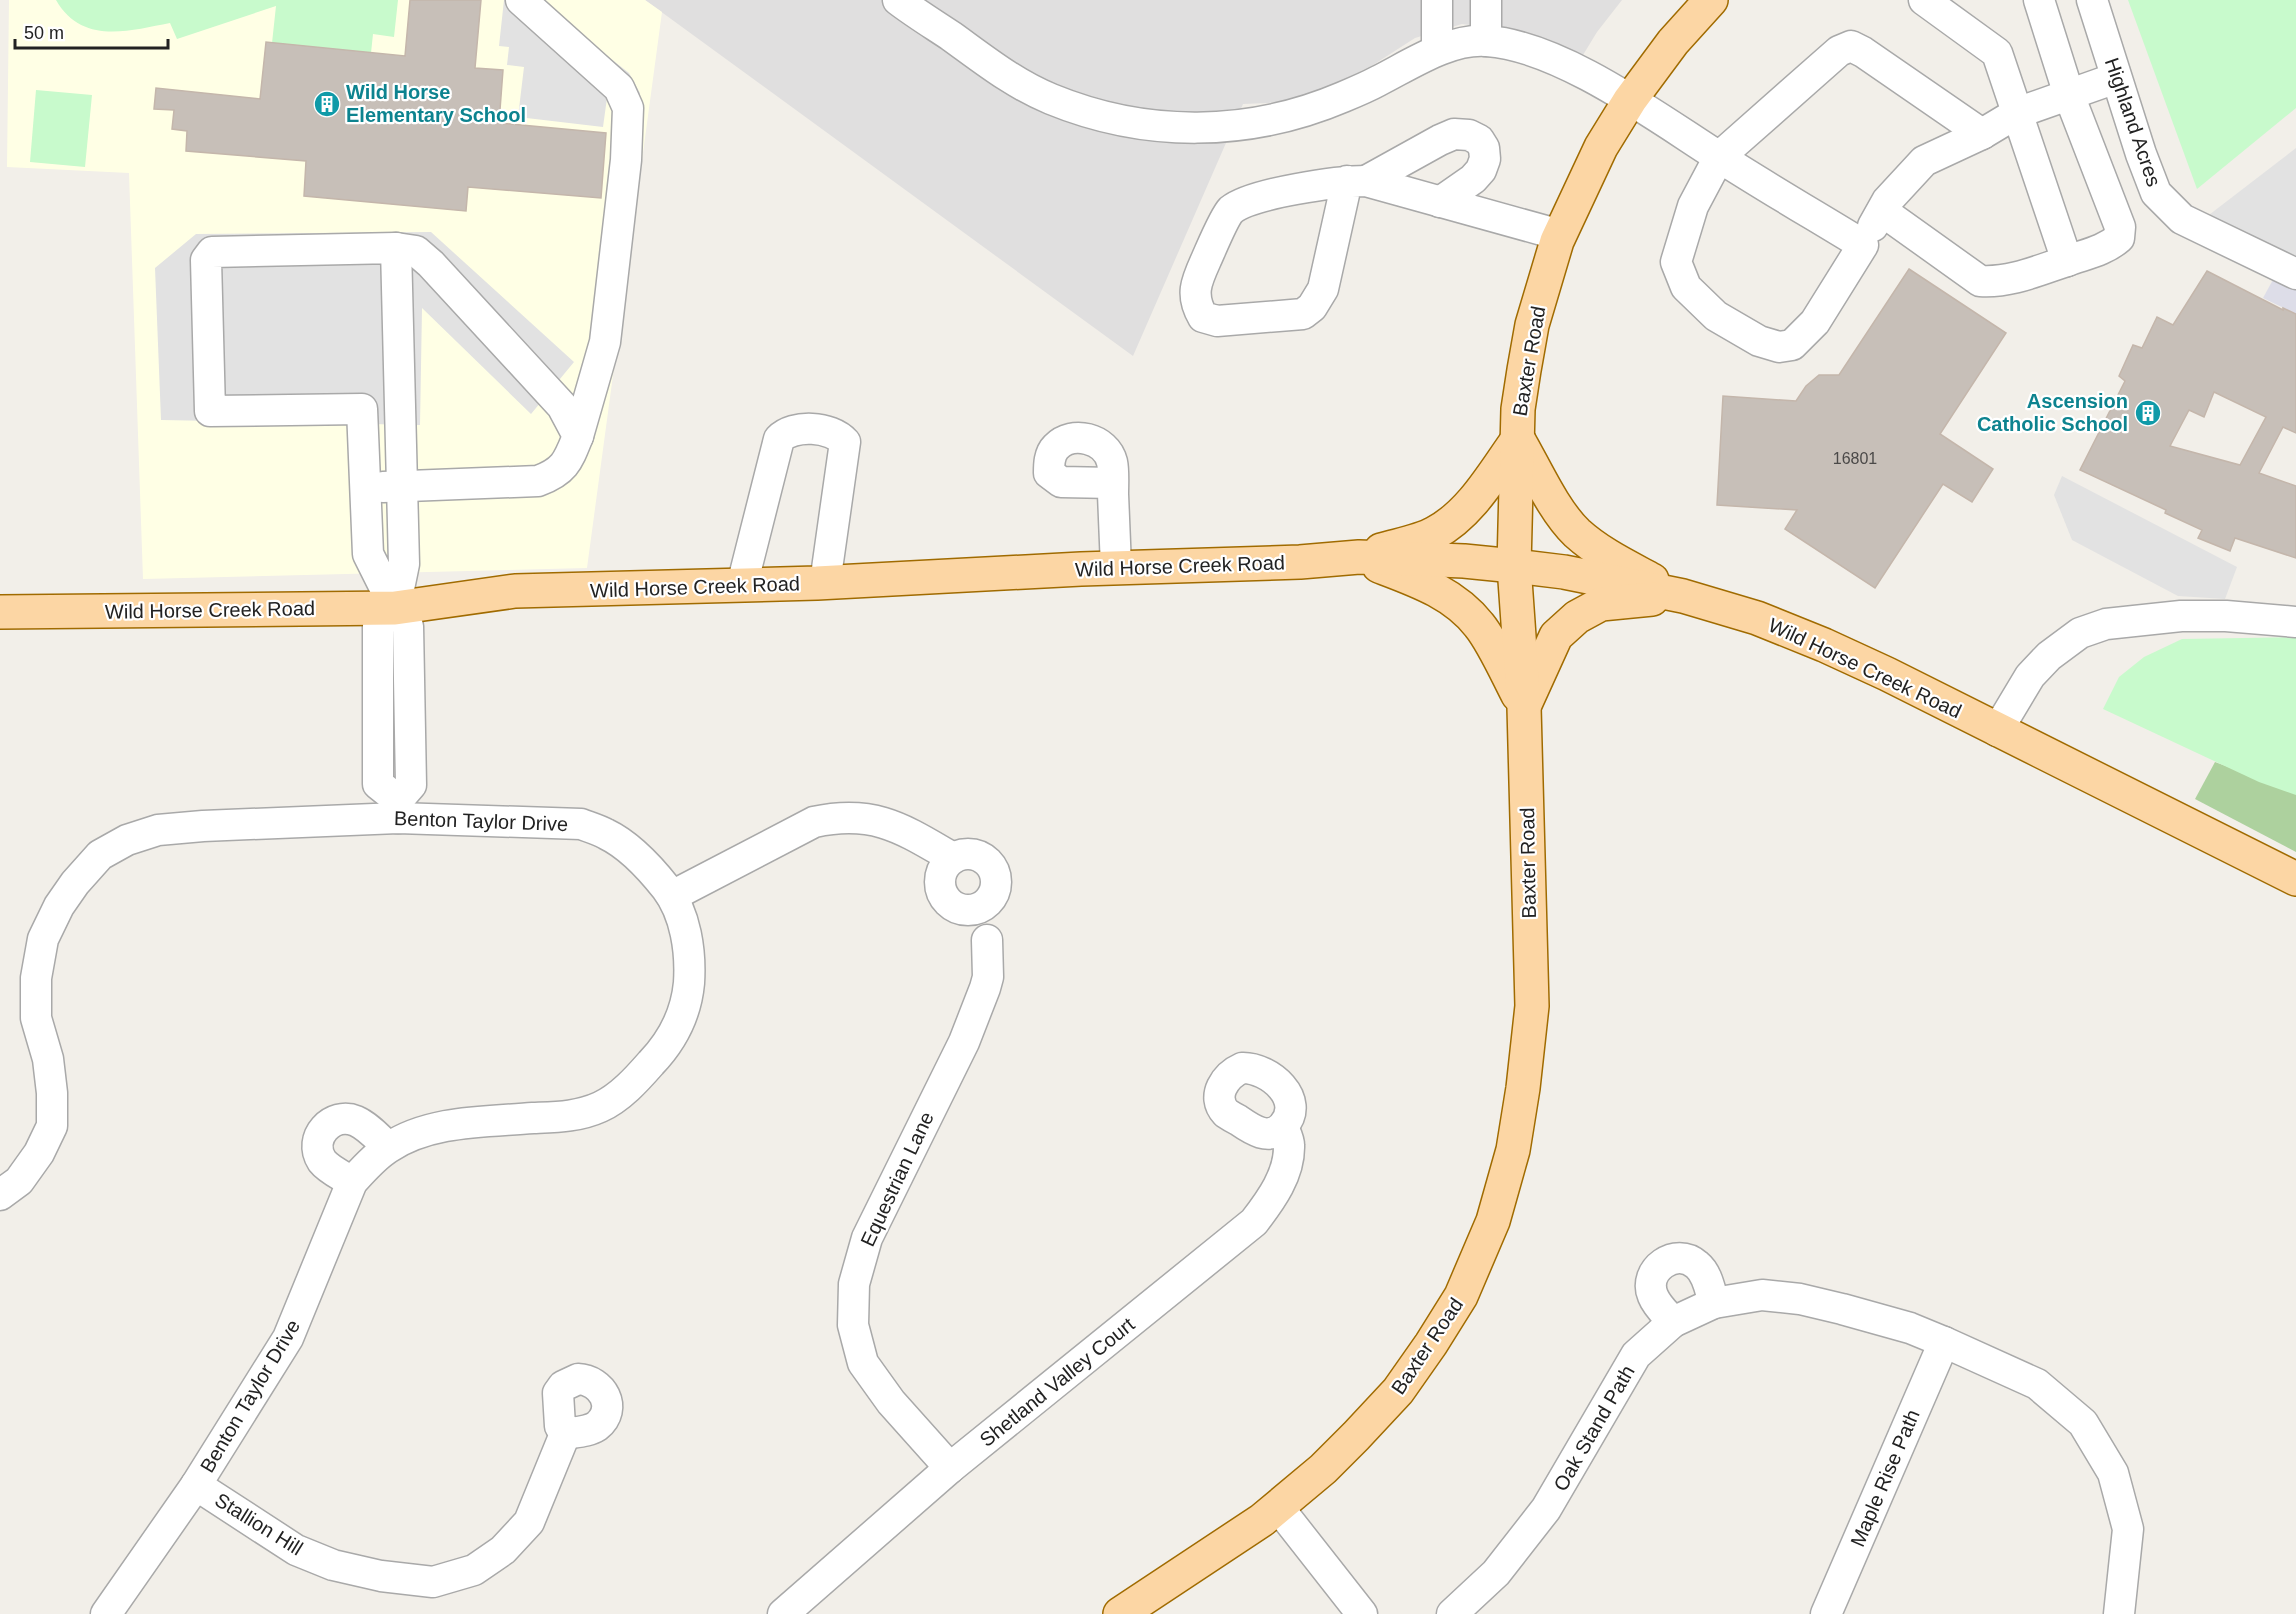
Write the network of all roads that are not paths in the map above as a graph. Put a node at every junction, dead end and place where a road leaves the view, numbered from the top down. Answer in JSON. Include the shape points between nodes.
{"nodes":[{"id":1,"x":521,"y":0,"type":"edge"},
{"id":2,"x":898,"y":0,"type":"edge"},
{"id":3,"x":1437,"y":0,"type":"edge"},
{"id":4,"x":1486,"y":0,"type":"edge"},
{"id":5,"x":1711,"y":0,"type":"edge"},
{"id":6,"x":1924,"y":0,"type":"edge"},
{"id":7,"x":2039,"y":0,"type":"edge"},
{"id":8,"x":2092,"y":0,"type":"edge"},
{"id":9,"x":1486,"y":40,"type":"junction"},
{"id":10,"x":1437,"y":50,"type":"junction"},
{"id":11,"x":2116,"y":78,"type":"junction"},
{"id":12,"x":2069,"y":95,"type":"junction"},
{"id":13,"x":1630,"y":100,"type":"junction"},
{"id":14,"x":2017,"y":113,"type":"junction"},
{"id":15,"x":1982,"y":134,"type":"junction"},
{"id":16,"x":1719,"y":158,"type":"junction"},
{"id":17,"x":1356,"y":181,"type":"junction"},
{"id":18,"x":1440,"y":202,"type":"junction"},
{"id":19,"x":1882,"y":210,"type":"junction"},
{"id":20,"x":1560,"y":235,"type":"junction"},
{"id":21,"x":1863,"y":244,"type":"junction"},
{"id":22,"x":396,"y":248,"type":"junction"},
{"id":23,"x":2067,"y":261,"type":"junction"},
{"id":24,"x":2296,"y":274,"type":"edge"},
{"id":25,"x":362,"y":409,"type":"junction"},
{"id":26,"x":399,"y":409,"type":"junction"},
{"id":27,"x":578,"y":436,"type":"junction"},
{"id":28,"x":1518,"y":439,"type":"junction"},
{"id":29,"x":1113,"y":483,"type":"dead end"},
{"id":30,"x":402,"y":486,"type":"junction"},
{"id":31,"x":365,"y":487,"type":"junction"},
{"id":32,"x":1359,"y":557,"type":"junction"},
{"id":33,"x":1514,"y":566,"type":"junction"},
{"id":34,"x":1116,"y":567,"type":"junction"},
{"id":35,"x":825,"y":583,"type":"junction"},
{"id":36,"x":742,"y":585,"type":"junction"},
{"id":37,"x":1683,"y":596,"type":"junction"},
{"id":38,"x":396,"y":608,"type":"junction"},
{"id":39,"x":0,"y":612,"type":"edge"},
{"id":40,"x":2296,"y":622,"type":"edge"},
{"id":41,"x":1524,"y":707,"type":"junction"},
{"id":42,"x":1997,"y":730,"type":"junction"},
{"id":43,"x":398,"y":809,"type":"junction"},
{"id":44,"x":953,"y":858,"type":"junction"},
{"id":45,"x":2296,"y":879,"type":"edge"},
{"id":46,"x":672,"y":897,"type":"junction"},
{"id":47,"x":984,"y":926,"type":"junction"},
{"id":48,"x":1283,"y":1127,"type":"dead end"},
{"id":49,"x":388,"y":1147,"type":"junction"},
{"id":50,"x":352,"y":1182,"type":"junction"},
{"id":51,"x":0,"y":1195,"type":"edge"},
{"id":52,"x":1714,"y":1303,"type":"junction"},
{"id":53,"x":1673,"y":1322,"type":"junction"},
{"id":54,"x":1944,"y":1342,"type":"junction"},
{"id":55,"x":565,"y":1434,"type":"dead end"},
{"id":56,"x":950,"y":1468,"type":"junction"},
{"id":57,"x":196,"y":1485,"type":"junction"},
{"id":58,"x":1278,"y":1507,"type":"junction"},
{"id":59,"x":106,"y":1614,"type":"edge"},
{"id":60,"x":783,"y":1614,"type":"edge"},
{"id":61,"x":1120,"y":1614,"type":"edge"},
{"id":62,"x":1362,"y":1614,"type":"edge"},
{"id":63,"x":1452,"y":1614,"type":"edge"},
{"id":64,"x":1826,"y":1614,"type":"edge"},
{"id":65,"x":2119,"y":1614,"type":"edge"}],
"edges":[{"from":1,"to":27,"type":"street","via":[[619,87],[628,108],[605,342]]},
{"from":2,"to":10,"type":"street","via":[[1000,72],[1050,99],[1112,119],[1164,127],[1218,129],[1277,118],[1375,83]]},
{"from":3,"to":10,"type":"street"},
{"from":4,"to":9,"type":"street"},
{"from":5,"to":13,"type":"main road","name":"Baxter Road","via":[[1673,42]]},
{"from":6,"to":14,"type":"street","via":[[1997,53]]},
{"from":7,"to":12,"type":"street"},
{"from":8,"to":11,"type":"street","name":"Highland Acres"},
{"from":9,"to":10,"type":"street"},
{"from":9,"to":13,"type":"street","via":[[1528,50],[1575,69]]},
{"from":11,"to":12,"type":"street"},
{"from":11,"to":24,"type":"street","name":"Highland Acres","via":[[2156,193],[2182,219]]},
{"from":12,"to":14,"type":"street"},
{"from":12,"to":23,"type":"street","via":[[2120,227],[2119,238],[2107,249]]},
{"from":13,"to":16,"type":"street"},
{"from":13,"to":20,"type":"main road","name":"Baxter Road","via":[[1601,147]]},
{"from":14,"to":15,"type":"street"},
{"from":14,"to":23,"type":"street"},
{"from":15,"to":16,"type":"street","via":[[1851,46],[1839,51]]},
{"from":15,"to":19,"type":"street","via":[[1924,161]]},
{"from":16,"to":21,"type":"street"},
{"from":16,"to":21,"type":"street","via":[[1693,206],[1676,262],[1686,287],[1716,316],[1760,341],[1779,347],[1792,345],[1815,322]]},
{"from":17,"to":17,"type":"street","via":[[1245,201],[1229,212],[1195,290],[1195,303],[1203,317],[1217,321],[1303,314],[1312,307],[1323,289]]},
{"from":17,"to":18,"type":"street"},
{"from":17,"to":18,"type":"street","via":[[1454,134],[1479,140],[1485,159],[1481,170]]},
{"from":18,"to":20,"type":"street"},
{"from":19,"to":21,"type":"street"},
{"from":19,"to":23,"type":"street","via":[[1980,281],[2015,278]]},
{"from":20,"to":28,"type":"main road","name":"Baxter Road","via":[[1532,325],[1518,409]]},
{"from":22,"to":25,"type":"street","via":[[212,252],[206,260],[210,411]]},
{"from":22,"to":26,"type":"street"},
{"from":22,"to":27,"type":"street","via":[[416,251],[431,264],[562,406]]},
{"from":25,"to":26,"type":"street"},
{"from":25,"to":31,"type":"street"},
{"from":26,"to":30,"type":"street"},
{"from":27,"to":30,"type":"street","via":[[568,462],[555,475],[538,481]]},
{"from":28,"to":32,"type":"main road","via":[[1459,516],[1434,534]]},
{"from":28,"to":33,"type":"main road","name":"Baxter Road"},
{"from":28,"to":37,"type":"main road","via":[[1576,532],[1602,553]]},
{"from":29,"to":34,"type":"street"},
{"from":30,"to":31,"type":"street"},
{"from":30,"to":38,"type":"street","via":[[404,564]]},
{"from":31,"to":38,"type":"street","via":[[368,554]]},
{"from":32,"to":33,"type":"main road","name":"Wild Horse Creek Road"},
{"from":32,"to":34,"type":"main road","name":"Wild Horse Creek Road"},
{"from":32,"to":41,"type":"main road","via":[[1434,588],[1460,606],[1480,626]]},
{"from":33,"to":37,"type":"main road","name":"Wild Horse Creek Road"},
{"from":33,"to":41,"type":"main road","name":"Baxter Road"},
{"from":34,"to":35,"type":"main road","name":"Wild Horse Creek Road"},
{"from":35,"to":36,"type":"main road","name":"Wild Horse Creek Road"},
{"from":35,"to":36,"type":"street","via":[[845,442],[830,430],[819,429],[788,432],[779,439]]},
{"from":36,"to":38,"type":"main road","name":"Wild Horse Creek Road","via":[[515,591]]},
{"from":37,"to":41,"type":"main road","via":[[1601,604],[1577,616],[1556,636]]},
{"from":37,"to":42,"type":"main road","name":"Wild Horse Creek Road","via":[[1757,618],[1824,645]]},
{"from":38,"to":39,"type":"main road","name":"Wild Horse Creek Road"},
{"from":38,"to":43,"type":"street","via":[[378,626],[378,784]]},
{"from":40,"to":42,"type":"street","via":[[2181,616],[2106,624],[2080,633],[2030,676]]},
{"from":41,"to":58,"type":"main road","name":"Baxter Road","via":[[1532,1006],[1523,1088],[1504,1184],[1461,1296],[1424,1354],[1398,1391],[1356,1436]]},
{"from":42,"to":45,"type":"main road","name":"Wild Horse Creek Road"},
{"from":43,"to":46,"type":"street","name":"Benton Taylor Drive","via":[[581,824],[607,834],[649,867]]},
{"from":43,"to":51,"type":"street","name":"Benton Taylor Drive","via":[[158,830],[127,840],[100,855],[59,906],[44,939],[36,978],[36,1018],[48,1059],[52,1126],[19,1181]]},
{"from":44,"to":46,"type":"street","via":[[881,821],[837,817],[814,822]]},
{"from":44,"to":47,"type":"street","via":[[942,872],[941,889],[945,897]]},
{"from":44,"to":47,"type":"street","via":[[979,855],[996,875]]},
{"from":46,"to":49,"type":"street","name":"Benton Taylor Drive","via":[[689,954],[687,1001],[666,1047],[638,1078],[601,1106],[575,1116],[462,1123],[411,1136]]},
{"from":47,"to":56,"type":"street","name":"Equestrian Lane","via":[[988,977],[985,988],[964,1042],[867,1238],[854,1284],[853,1325],[863,1363],[891,1402]]},
{"from":48,"to":56,"type":"street","name":"Shetland Valley Court","via":[[1290,1143],[1284,1172],[1269,1203],[1254,1222]]},
{"from":49,"to":50,"type":"street","name":"Benton Taylor Drive"},
{"from":49,"to":50,"type":"street","via":[[354,1120],[345,1118],[327,1124],[318,1141],[321,1159]]},
{"from":50,"to":57,"type":"street","name":"Benton Taylor Drive","via":[[288,1338]]},
{"from":52,"to":53,"type":"street","name":"Oak Stand Path"},
{"from":52,"to":53,"type":"street","via":[[1697,1264],[1670,1259],[1655,1270],[1650,1288],[1658,1306]]},
{"from":52,"to":54,"type":"street","name":"Oak Stand Path","via":[[1762,1295],[1800,1299],[1910,1328]]},
{"from":53,"to":63,"type":"street","name":"Oak Stand Path","via":[[1628,1366],[1546,1509],[1496,1573]]},
{"from":54,"to":64,"type":"street","name":"Maple Rise Path"},
{"from":54,"to":65,"type":"street","name":"Oak Stand Path","via":[[2037,1384],[2083,1423],[2113,1473],[2128,1529]]},
{"from":55,"to":57,"type":"street","name":"Stallion Hill","via":[[529,1522],[503,1550],[474,1570],[433,1582],[381,1576],[305,1554]]},
{"from":56,"to":60,"type":"street","name":"Shetland Valley Court"},
{"from":57,"to":59,"type":"street","name":"Benton Taylor Drive"},
{"from":58,"to":61,"type":"main road","name":"Baxter Road"},
{"from":58,"to":62,"type":"street"}]}
